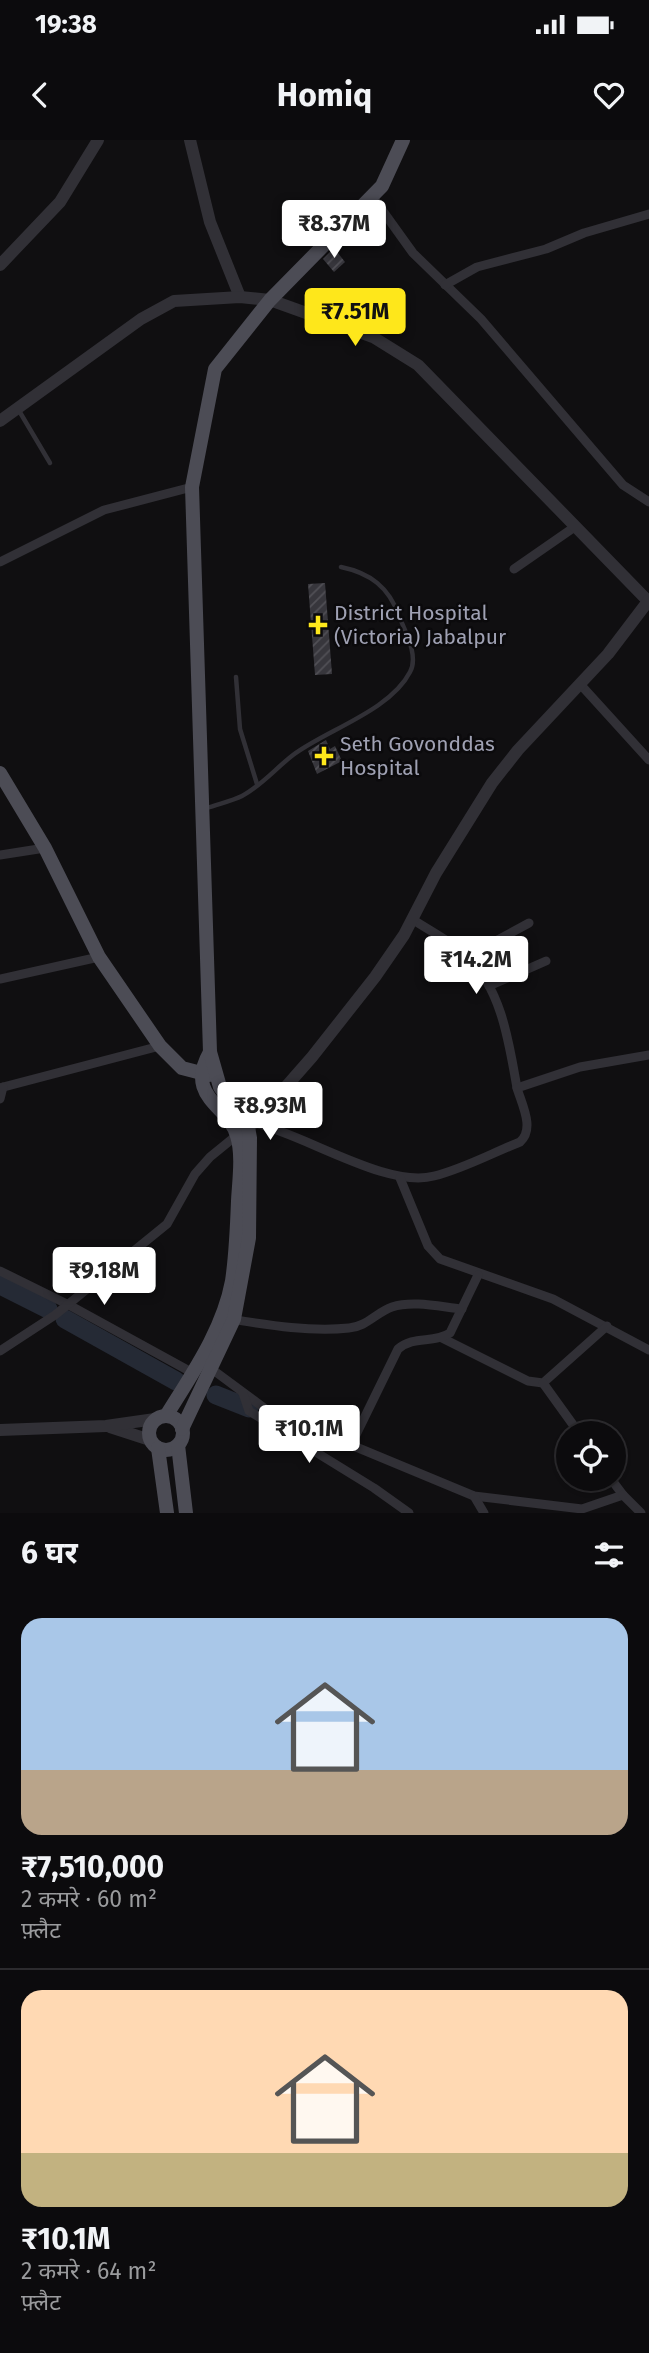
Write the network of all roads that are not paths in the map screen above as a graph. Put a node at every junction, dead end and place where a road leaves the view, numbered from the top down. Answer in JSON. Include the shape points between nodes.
{"nodes":[{"id":1,"x":98,"y":140,"type":"edge"},
{"id":2,"x":190,"y":140,"type":"edge"},
{"id":3,"x":403,"y":140,"type":"edge"},
{"id":4,"x":372,"y":196,"type":"junction"},
{"id":5,"x":649,"y":214,"type":"edge"},
{"id":6,"x":0,"y":265,"type":"edge"},
{"id":7,"x":445,"y":285,"type":"junction"},
{"id":8,"x":240,"y":296,"type":"junction"},
{"id":9,"x":270,"y":300,"type":"junction"},
{"id":10,"x":18,"y":408,"type":"junction"},
{"id":11,"x":0,"y":421,"type":"edge"},
{"id":12,"x":50,"y":463,"type":"dead end"},
{"id":13,"x":192,"y":487,"type":"junction"},
{"id":14,"x":649,"y":502,"type":"edge"},
{"id":15,"x":576,"y":526,"type":"junction"},
{"id":16,"x":0,"y":562,"type":"edge"},
{"id":17,"x":341,"y":567,"type":"dead end"},
{"id":18,"x":514,"y":569,"type":"dead end"},
{"id":19,"x":649,"y":601,"type":"edge"},
{"id":20,"x":236,"y":677,"type":"dead end"},
{"id":21,"x":580,"y":684,"type":"junction"},
{"id":22,"x":649,"y":760,"type":"edge"},
{"id":23,"x":0,"y":773,"type":"edge"},
{"id":24,"x":257,"y":784,"type":"junction"},
{"id":25,"x":202,"y":810,"type":"junction"},
{"id":26,"x":45,"y":848,"type":"junction"},
{"id":27,"x":0,"y":855,"type":"edge"},
{"id":28,"x":412,"y":919,"type":"junction"},
{"id":29,"x":529,"y":923,"type":"dead end"},
{"id":30,"x":468,"y":956,"type":"junction"},
{"id":31,"x":99,"y":957,"type":"junction"},
{"id":32,"x":546,"y":961,"type":"dead end"},
{"id":33,"x":0,"y":979,"type":"edge"},
{"id":34,"x":489,"y":986,"type":"junction"},
{"id":35,"x":160,"y":1046,"type":"junction"},
{"id":36,"x":649,"y":1055,"type":"edge"},
{"id":37,"x":208,"y":1075,"type":"junction"},
{"id":38,"x":1,"y":1088,"type":"edge"},
{"id":39,"x":517,"y":1088,"type":"junction"},
{"id":40,"x":0,"y":1099,"type":"edge"},
{"id":41,"x":246,"y":1128,"type":"junction"},
{"id":42,"x":400,"y":1178,"type":"junction"},
{"id":43,"x":0,"y":1271,"type":"edge"},
{"id":44,"x":478,"y":1275,"type":"junction"},
{"id":45,"x":69,"y":1305,"type":"junction"},
{"id":46,"x":462,"y":1310,"type":"junction"},
{"id":47,"x":228,"y":1318,"type":"junction"},
{"id":48,"x":607,"y":1326,"type":"junction"},
{"id":49,"x":442,"y":1338,"type":"junction"},
{"id":50,"x":649,"y":1350,"type":"edge"},
{"id":51,"x":0,"y":1351,"type":"edge"},
{"id":52,"x":209,"y":1367,"type":"junction"},
{"id":53,"x":193,"y":1373,"type":"junction"},
{"id":54,"x":543,"y":1383,"type":"junction"},
{"id":55,"x":242,"y":1392,"type":"junction"},
{"id":56,"x":161,"y":1418,"type":"junction"},
{"id":57,"x":570,"y":1421,"type":"edge"},
{"id":58,"x":106,"y":1426,"type":"junction"},
{"id":59,"x":182,"y":1429,"type":"junction"},
{"id":60,"x":0,"y":1430,"type":"edge"},
{"id":61,"x":154,"y":1444,"type":"junction"},
{"id":62,"x":178,"y":1445,"type":"junction"},
{"id":63,"x":351,"y":1445,"type":"junction"},
{"id":64,"x":619,"y":1491,"type":"edge"},
{"id":65,"x":622,"y":1495,"type":"junction"},
{"id":66,"x":474,"y":1496,"type":"junction"},
{"id":67,"x":167,"y":1513,"type":"edge"},
{"id":68,"x":186,"y":1513,"type":"edge"},
{"id":69,"x":409,"y":1513,"type":"edge"},
{"id":70,"x":484,"y":1513,"type":"edge"},
{"id":71,"x":640,"y":1513,"type":"edge"}],
"edges":[{"from":1,"to":6,"type":"street","via":[[60,202]]},
{"from":2,"to":8,"type":"street","via":[[210,222]]},
{"from":3,"to":4,"type":"main road","via":[[383,186]]},
{"from":4,"to":7,"type":"street","via":[[413,253]]},
{"from":4,"to":9,"type":"main road"},
{"from":5,"to":7,"type":"street","via":[[477,267]]},
{"from":7,"to":14,"type":"street","via":[[481,319],[624,485]]},
{"from":8,"to":9,"type":"street"},
{"from":8,"to":10,"type":"street","via":[[174,301],[141,319]]},
{"from":9,"to":13,"type":"main road","via":[[215,369]]},
{"from":9,"to":15,"type":"street","via":[[373,337],[418,365]]},
{"from":10,"to":11,"type":"street"},
{"from":10,"to":12,"type":"lane"},
{"from":13,"to":16,"type":"street","via":[[104,510]]},
{"from":13,"to":25,"type":"main road"},
{"from":15,"to":18,"type":"street"},
{"from":15,"to":19,"type":"street"},
{"from":17,"to":24,"type":"lane","via":[[363,571],[396,608],[411,648],[412,670],[399,687],[351,722],[319,736]]},
{"from":19,"to":21,"type":"street"},
{"from":20,"to":24,"type":"lane","via":[[240,729]]},
{"from":21,"to":22,"type":"street"},
{"from":21,"to":28,"type":"street","via":[[492,783]]},
{"from":23,"to":26,"type":"main road"},
{"from":24,"to":25,"type":"lane","via":[[242,796]]},
{"from":25,"to":37,"type":"main road"},
{"from":26,"to":27,"type":"street"},
{"from":26,"to":31,"type":"main road"},
{"from":28,"to":30,"type":"street"},
{"from":28,"to":41,"type":"street","via":[[375,977]]},
{"from":29,"to":30,"type":"street"},
{"from":30,"to":34,"type":"street"},
{"from":31,"to":33,"type":"street"},
{"from":31,"to":35,"type":"main road"},
{"from":32,"to":34,"type":"street"},
{"from":34,"to":39,"type":"street","via":[[501,1013]]},
{"from":35,"to":37,"type":"main road","via":[[182,1068]]},
{"from":35,"to":38,"type":"street"},
{"from":36,"to":39,"type":"street","via":[[580,1067]]},
{"from":37,"to":41,"type":"main road","via":[[211,1100]]},
{"from":38,"to":40,"type":"street"},
{"from":39,"to":42,"type":"street","via":[[528,1128],[520,1142],[433,1177]]},
{"from":41,"to":42,"type":"street","via":[[279,1129]]},
{"from":41,"to":45,"type":"street","via":[[195,1174],[167,1224]]},
{"from":41,"to":47,"type":"main road"},
{"from":42,"to":44,"type":"street","via":[[428,1246],[440,1259]]},
{"from":43,"to":45,"type":"street"},
{"from":44,"to":46,"type":"street"},
{"from":44,"to":48,"type":"street","via":[[553,1299]]},
{"from":45,"to":51,"type":"street"},
{"from":45,"to":53,"type":"street"},
{"from":46,"to":47,"type":"street","via":[[406,1304],[390,1307],[352,1328],[324,1329]]},
{"from":46,"to":49,"type":"street","via":[[450,1333]]},
{"from":47,"to":52,"type":"main road"},
{"from":47,"to":53,"type":"main road"},
{"from":48,"to":50,"type":"street"},
{"from":48,"to":54,"type":"street"},
{"from":49,"to":54,"type":"street","via":[[528,1381]]},
{"from":49,"to":63,"type":"street","via":[[406,1341],[398,1349]]},
{"from":52,"to":55,"type":"street"},
{"from":52,"to":59,"type":"main road"},
{"from":53,"to":56,"type":"main road"},
{"from":54,"to":57,"type":"street"},
{"from":55,"to":63,"type":"street","via":[[267,1410]]},
{"from":55,"to":69,"type":"street","via":[[249,1411]]},
{"from":56,"to":58,"type":"street"},
{"from":56,"to":59,"type":"main road","via":[[176,1420]]},
{"from":56,"to":61,"type":"main road","via":[[149,1429]]},
{"from":58,"to":60,"type":"street"},
{"from":58,"to":61,"type":"street"},
{"from":59,"to":62,"type":"main road"},
{"from":61,"to":62,"type":"main road","via":[[169,1450]]},
{"from":61,"to":67,"type":"main road"},
{"from":62,"to":68,"type":"main road"},
{"from":63,"to":66,"type":"street"},
{"from":64,"to":65,"type":"street"},
{"from":65,"to":66,"type":"street","via":[[582,1509]]},
{"from":65,"to":71,"type":"street"},
{"from":66,"to":70,"type":"street"}]}
